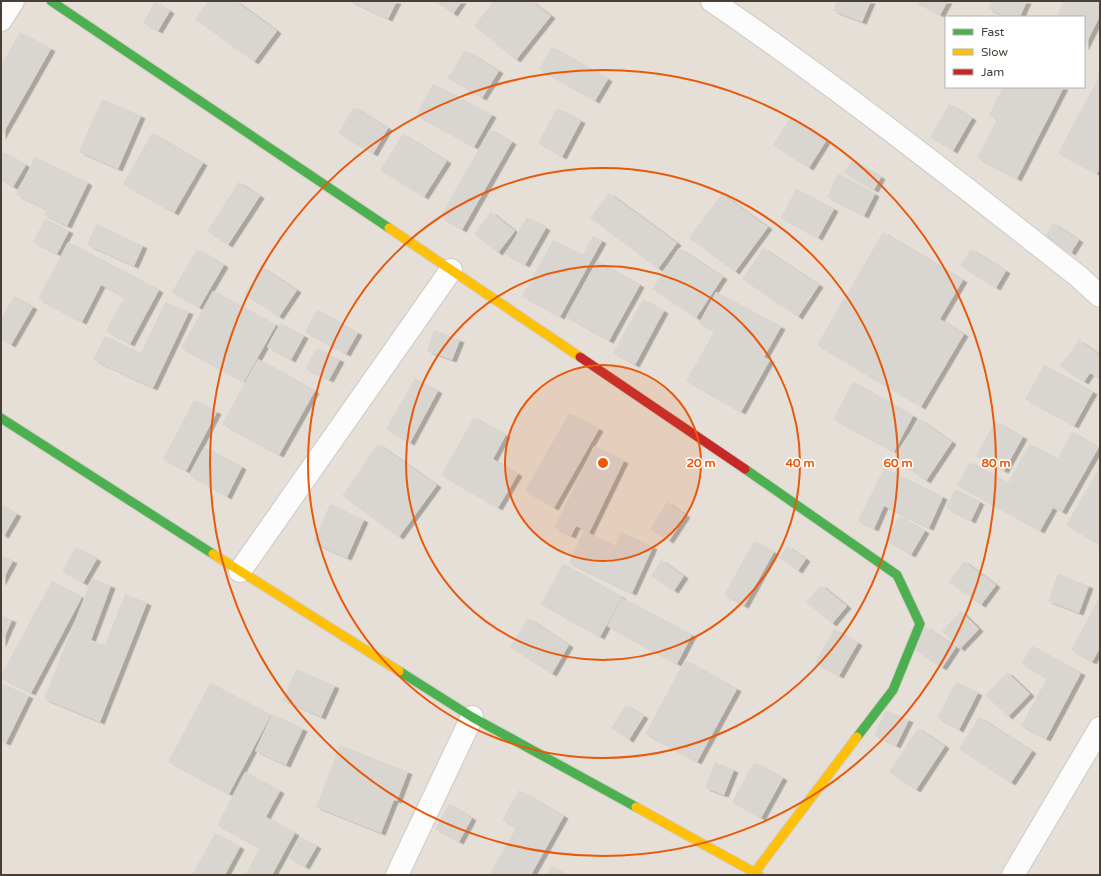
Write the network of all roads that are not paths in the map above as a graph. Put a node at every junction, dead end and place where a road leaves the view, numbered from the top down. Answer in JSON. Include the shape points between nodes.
{"nodes":[{"id":1,"x":14,"y":1,"type":"edge"},
{"id":2,"x":52,"y":1,"type":"edge"},
{"id":3,"x":712,"y":1,"type":"edge"},
{"id":4,"x":1,"y":20,"type":"edge"},
{"id":5,"x":451,"y":270,"type":"junction"},
{"id":6,"x":1100,"y":296,"type":"edge"},
{"id":7,"x":1,"y":418,"type":"edge"},
{"id":8,"x":240,"y":571,"type":"junction"},
{"id":9,"x":472,"y":717,"type":"junction"},
{"id":10,"x":1100,"y":728,"type":"edge"},
{"id":11,"x":757,"y":874,"type":"edge"},
{"id":12,"x":397,"y":875,"type":"edge"},
{"id":13,"x":1013,"y":875,"type":"edge"}],
"edges":[{"from":1,"to":4,"type":"street"},
{"from":2,"to":5,"type":"street"},
{"from":3,"to":6,"type":"street","via":[[782,49],[933,162]]},
{"from":5,"to":8,"type":"street"},
{"from":5,"to":11,"type":"street","via":[[897,574],[920,624],[893,690]]},
{"from":7,"to":8,"type":"street"},
{"from":8,"to":9,"type":"street"},
{"from":9,"to":11,"type":"street"},
{"from":9,"to":12,"type":"street"},
{"from":10,"to":13,"type":"street"}]}
